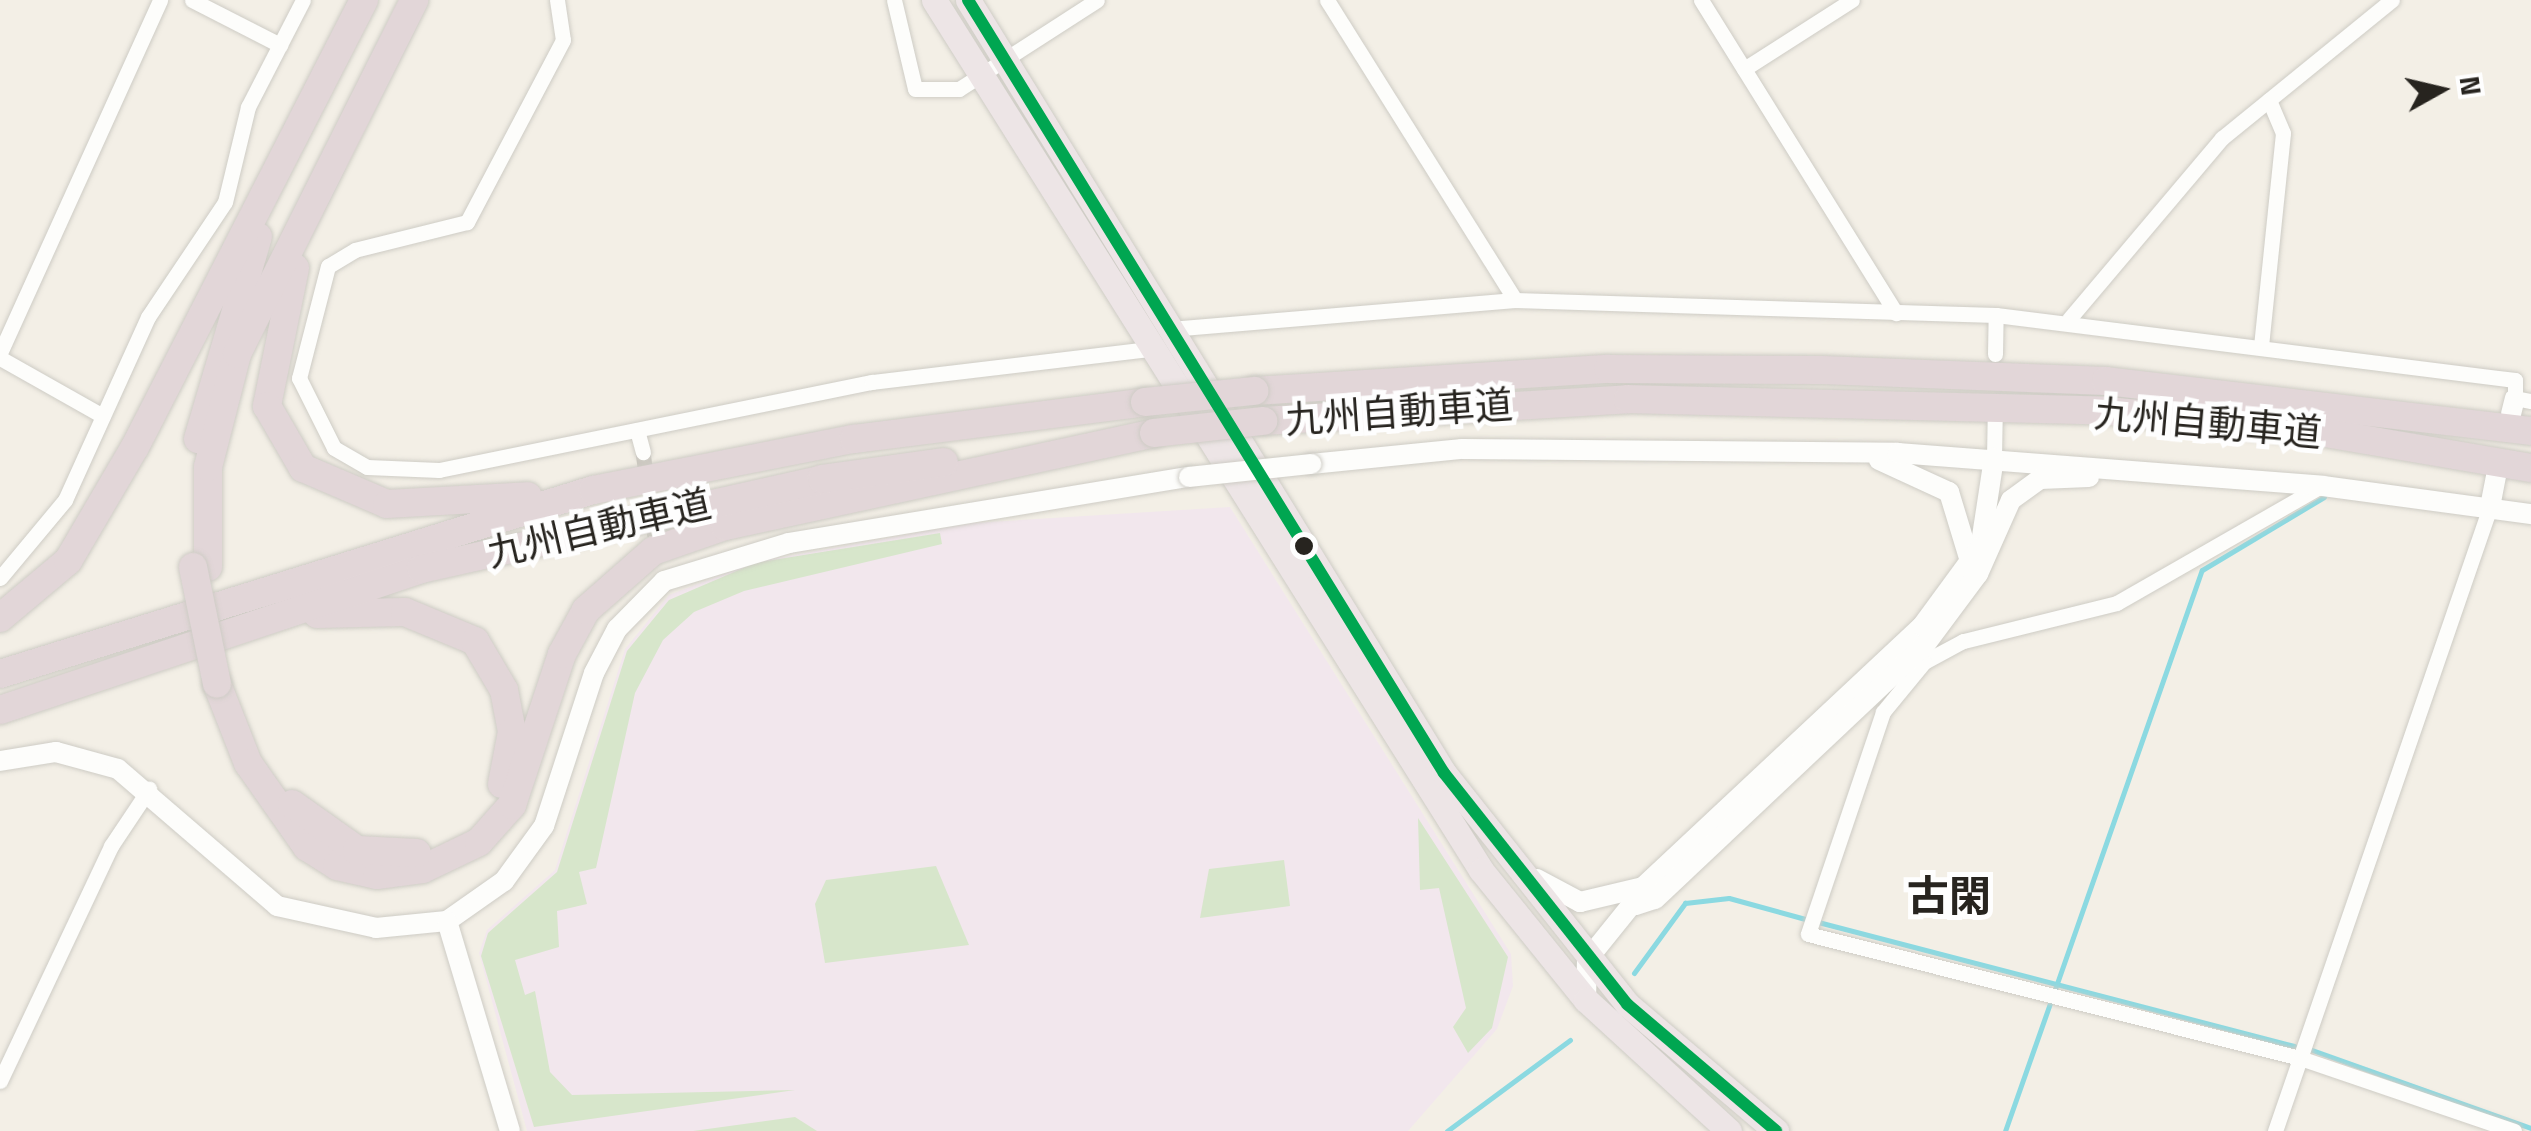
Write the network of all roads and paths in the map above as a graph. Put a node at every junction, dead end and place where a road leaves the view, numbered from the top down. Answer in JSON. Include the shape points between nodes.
{"nodes":[{"id":1,"x":160,"y":0,"type":"edge"},
{"id":2,"x":192,"y":0,"type":"edge"},
{"id":3,"x":303,"y":0,"type":"edge"},
{"id":4,"x":364,"y":0,"type":"edge"},
{"id":5,"x":414,"y":0,"type":"edge"},
{"id":6,"x":557,"y":0,"type":"edge"},
{"id":7,"x":894,"y":0,"type":"edge"},
{"id":8,"x":934,"y":0,"type":"edge"},
{"id":9,"x":968,"y":0,"type":"edge"},
{"id":10,"x":1097,"y":0,"type":"edge"},
{"id":11,"x":1326,"y":0,"type":"edge"},
{"id":12,"x":1700,"y":0,"type":"edge"},
{"id":13,"x":1852,"y":0,"type":"edge"},
{"id":14,"x":2392,"y":0,"type":"edge"},
{"id":15,"x":280,"y":45,"type":"junction"},
{"id":16,"x":1004,"y":59,"type":"junction"},
{"id":17,"x":1744,"y":69,"type":"junction"},
{"id":18,"x":981,"y":74,"type":"junction"},
{"id":19,"x":2269,"y":100,"type":"junction"},
{"id":20,"x":279,"y":174,"type":"junction"},
{"id":21,"x":319,"y":190,"type":"junction"},
{"id":22,"x":1514,"y":300,"type":"junction"},
{"id":23,"x":1896,"y":313,"type":"junction"},
{"id":24,"x":1996,"y":315,"type":"junction"},
{"id":25,"x":2069,"y":319,"type":"junction"},
{"id":26,"x":1164,"y":338,"type":"junction"},
{"id":27,"x":2261,"y":346,"type":"junction"},
{"id":28,"x":1996,"y":354,"type":"dead end"},
{"id":29,"x":0,"y":355,"type":"edge"},
{"id":30,"x":2522,"y":411,"type":"edge"},
{"id":31,"x":103,"y":416,"type":"junction"},
{"id":32,"x":1995,"y":419,"type":"dead end"},
{"id":33,"x":637,"y":430,"type":"junction"},
{"id":34,"x":1154,"y":433,"type":"junction"},
{"id":35,"x":643,"y":452,"type":"tunnel mouth"},
{"id":36,"x":1852,"y":453,"type":"junction"},
{"id":37,"x":1994,"y":458,"type":"junction"},
{"id":38,"x":2531,"y":468,"type":"edge"},
{"id":39,"x":2176,"y":472,"type":"junction"},
{"id":40,"x":2496,"y":476,"type":"dead end"},
{"id":41,"x":2322,"y":486,"type":"junction"},
{"id":42,"x":593,"y":490,"type":"junction"},
{"id":43,"x":2490,"y":507,"type":"junction"},
{"id":44,"x":2531,"y":514,"type":"edge"},
{"id":45,"x":1976,"y":560,"type":"junction"},
{"id":46,"x":200,"y":567,"type":"junction"},
{"id":47,"x":0,"y":578,"type":"edge"},
{"id":48,"x":0,"y":618,"type":"edge"},
{"id":49,"x":285,"y":618,"type":"junction"},
{"id":50,"x":0,"y":674,"type":"edge"},
{"id":51,"x":226,"y":683,"type":"junction"},
{"id":52,"x":0,"y":710,"type":"edge"},
{"id":53,"x":0,"y":762,"type":"edge"},
{"id":54,"x":1444,"y":772,"type":"junction"},
{"id":55,"x":149,"y":789,"type":"junction"},
{"id":56,"x":1640,"y":896,"type":"junction"},
{"id":57,"x":447,"y":922,"type":"junction"},
{"id":58,"x":1526,"y":934,"type":"junction"},
{"id":59,"x":1586,"y":960,"type":"junction"},
{"id":60,"x":1586,"y":1000,"type":"junction"},
{"id":61,"x":2300,"y":1058,"type":"junction"},
{"id":62,"x":0,"y":1082,"type":"edge"},
{"id":63,"x":510,"y":1131,"type":"edge"},
{"id":64,"x":1729,"y":1131,"type":"edge"},
{"id":65,"x":1776,"y":1131,"type":"edge"},
{"id":66,"x":2274,"y":1131,"type":"edge"},
{"id":67,"x":2514,"y":1131,"type":"edge"}],
"edges":[{"from":1,"to":29,"type":"street"},
{"from":2,"to":15,"type":"street"},
{"from":3,"to":15,"type":"street"},
{"from":4,"to":20,"type":"highway"},
{"from":5,"to":21,"type":"highway"},
{"from":6,"to":33,"type":"street","via":[[562,40],[467,222],[355,250],[328,266],[302,342],[302,396],[334,448],[403,472]]},
{"from":7,"to":18,"type":"street","via":[[914,89],[959,88]]},
{"from":8,"to":18,"type":"main road"},
{"from":9,"to":16,"type":"main road"},
{"from":10,"to":16,"type":"street"},
{"from":11,"to":22,"type":"street"},
{"from":12,"to":17,"type":"street"},
{"from":13,"to":17,"type":"street"},
{"from":14,"to":19,"type":"street"},
{"from":15,"to":31,"type":"street","via":[[248,107],[224,202],[148,316]]},
{"from":16,"to":18,"type":"street"},
{"from":16,"to":26,"type":"main road"},
{"from":17,"to":23,"type":"street"},
{"from":18,"to":26,"type":"main road"},
{"from":19,"to":25,"type":"street","via":[[2222,138]]},
{"from":19,"to":27,"type":"street","via":[[2282,133]]},
{"from":20,"to":46,"type":"highway","via":[[205,396]]},
{"from":20,"to":48,"type":"highway","via":[[68,561]]},
{"from":21,"to":42,"type":"highway","via":[[268,365],[267,406],[304,468],[388,504]]},
{"from":21,"to":46,"type":"highway","via":[[237,354],[208,467]]},
{"from":22,"to":23,"type":"street"},
{"from":22,"to":26,"type":"street"},
{"from":23,"to":24,"type":"street"},
{"from":24,"to":25,"type":"street"},
{"from":24,"to":28,"type":"street"},
{"from":25,"to":27,"type":"street"},
{"from":26,"to":33,"type":"street","via":[[872,382]]},
{"from":26,"to":54,"type":"main road"},
{"from":26,"to":58,"type":"main road"},
{"from":27,"to":30,"type":"street","via":[[2515,380]]},
{"from":29,"to":31,"type":"street"},
{"from":30,"to":42,"type":"highway","name":"九州自動車道","bridge":true,"via":[[2106,381],[1608,369],[1145,402],[854,438]]},
{"from":31,"to":47,"type":"street","via":[[65,500]]},
{"from":32,"to":37,"type":"street"},
{"from":33,"to":35,"type":"street"},
{"from":34,"to":38,"type":"highway","name":"九州自動車道","bridge":true,"via":[[1628,399],[2109,412],[2320,432]]},
{"from":34,"to":49,"type":"highway","name":"九州自動車道","via":[[728,498],[421,569]]},
{"from":34,"to":51,"type":"highway","via":[[725,526],[653,551],[610,582],[578,624],[512,805],[478,842],[422,869],[377,875],[336,866],[307,847],[248,764]]},
{"from":36,"to":37,"type":"street"},
{"from":36,"to":45,"type":"street","via":[[1949,492]]},
{"from":36,"to":57,"type":"street","bridge":true,"via":[[1462,449],[1189,477],[661,571],[616,629],[594,673],[544,826],[504,881]]},
{"from":37,"to":39,"type":"street"},
{"from":37,"to":45,"type":"street"},
{"from":39,"to":41,"type":"street"},
{"from":39,"to":45,"type":"street","via":[[2040,479],[2011,500]]},
{"from":40,"to":43,"type":"street"},
{"from":41,"to":43,"type":"street"},
{"from":41,"to":61,"type":"street","via":[[2117,604],[1963,641],[1924,662],[1884,712],[1808,934]]},
{"from":42,"to":50,"type":"highway","name":"九州自動車道","via":[[271,583]]},
{"from":43,"to":44,"type":"street"},
{"from":43,"to":61,"type":"street"},
{"from":45,"to":56,"type":"street","via":[[1925,644],[1655,898]]},
{"from":46,"to":51,"type":"highway","bridge":true},
{"from":49,"to":51,"type":"highway","via":[[405,612],[475,641],[504,690],[512,732],[502,783],[484,812],[452,838],[401,856],[329,838],[270,772]]},
{"from":49,"to":52,"type":"highway","name":"九州自動車道"},
{"from":53,"to":55,"type":"street","via":[[56,752]]},
{"from":54,"to":56,"type":"street","via":[[1562,900]]},
{"from":54,"to":59,"type":"main road"},
{"from":55,"to":57,"type":"street","via":[[277,906],[376,928]]},
{"from":55,"to":62,"type":"street","via":[[111,846]]},
{"from":56,"to":59,"type":"street"},
{"from":57,"to":63,"type":"street"},
{"from":58,"to":59,"type":"street"},
{"from":58,"to":60,"type":"main road"},
{"from":59,"to":60,"type":"street"},
{"from":59,"to":65,"type":"main road","via":[[1683,1058]]},
{"from":60,"to":64,"type":"main road"},
{"from":61,"to":66,"type":"street"},
{"from":61,"to":67,"type":"street"}]}
